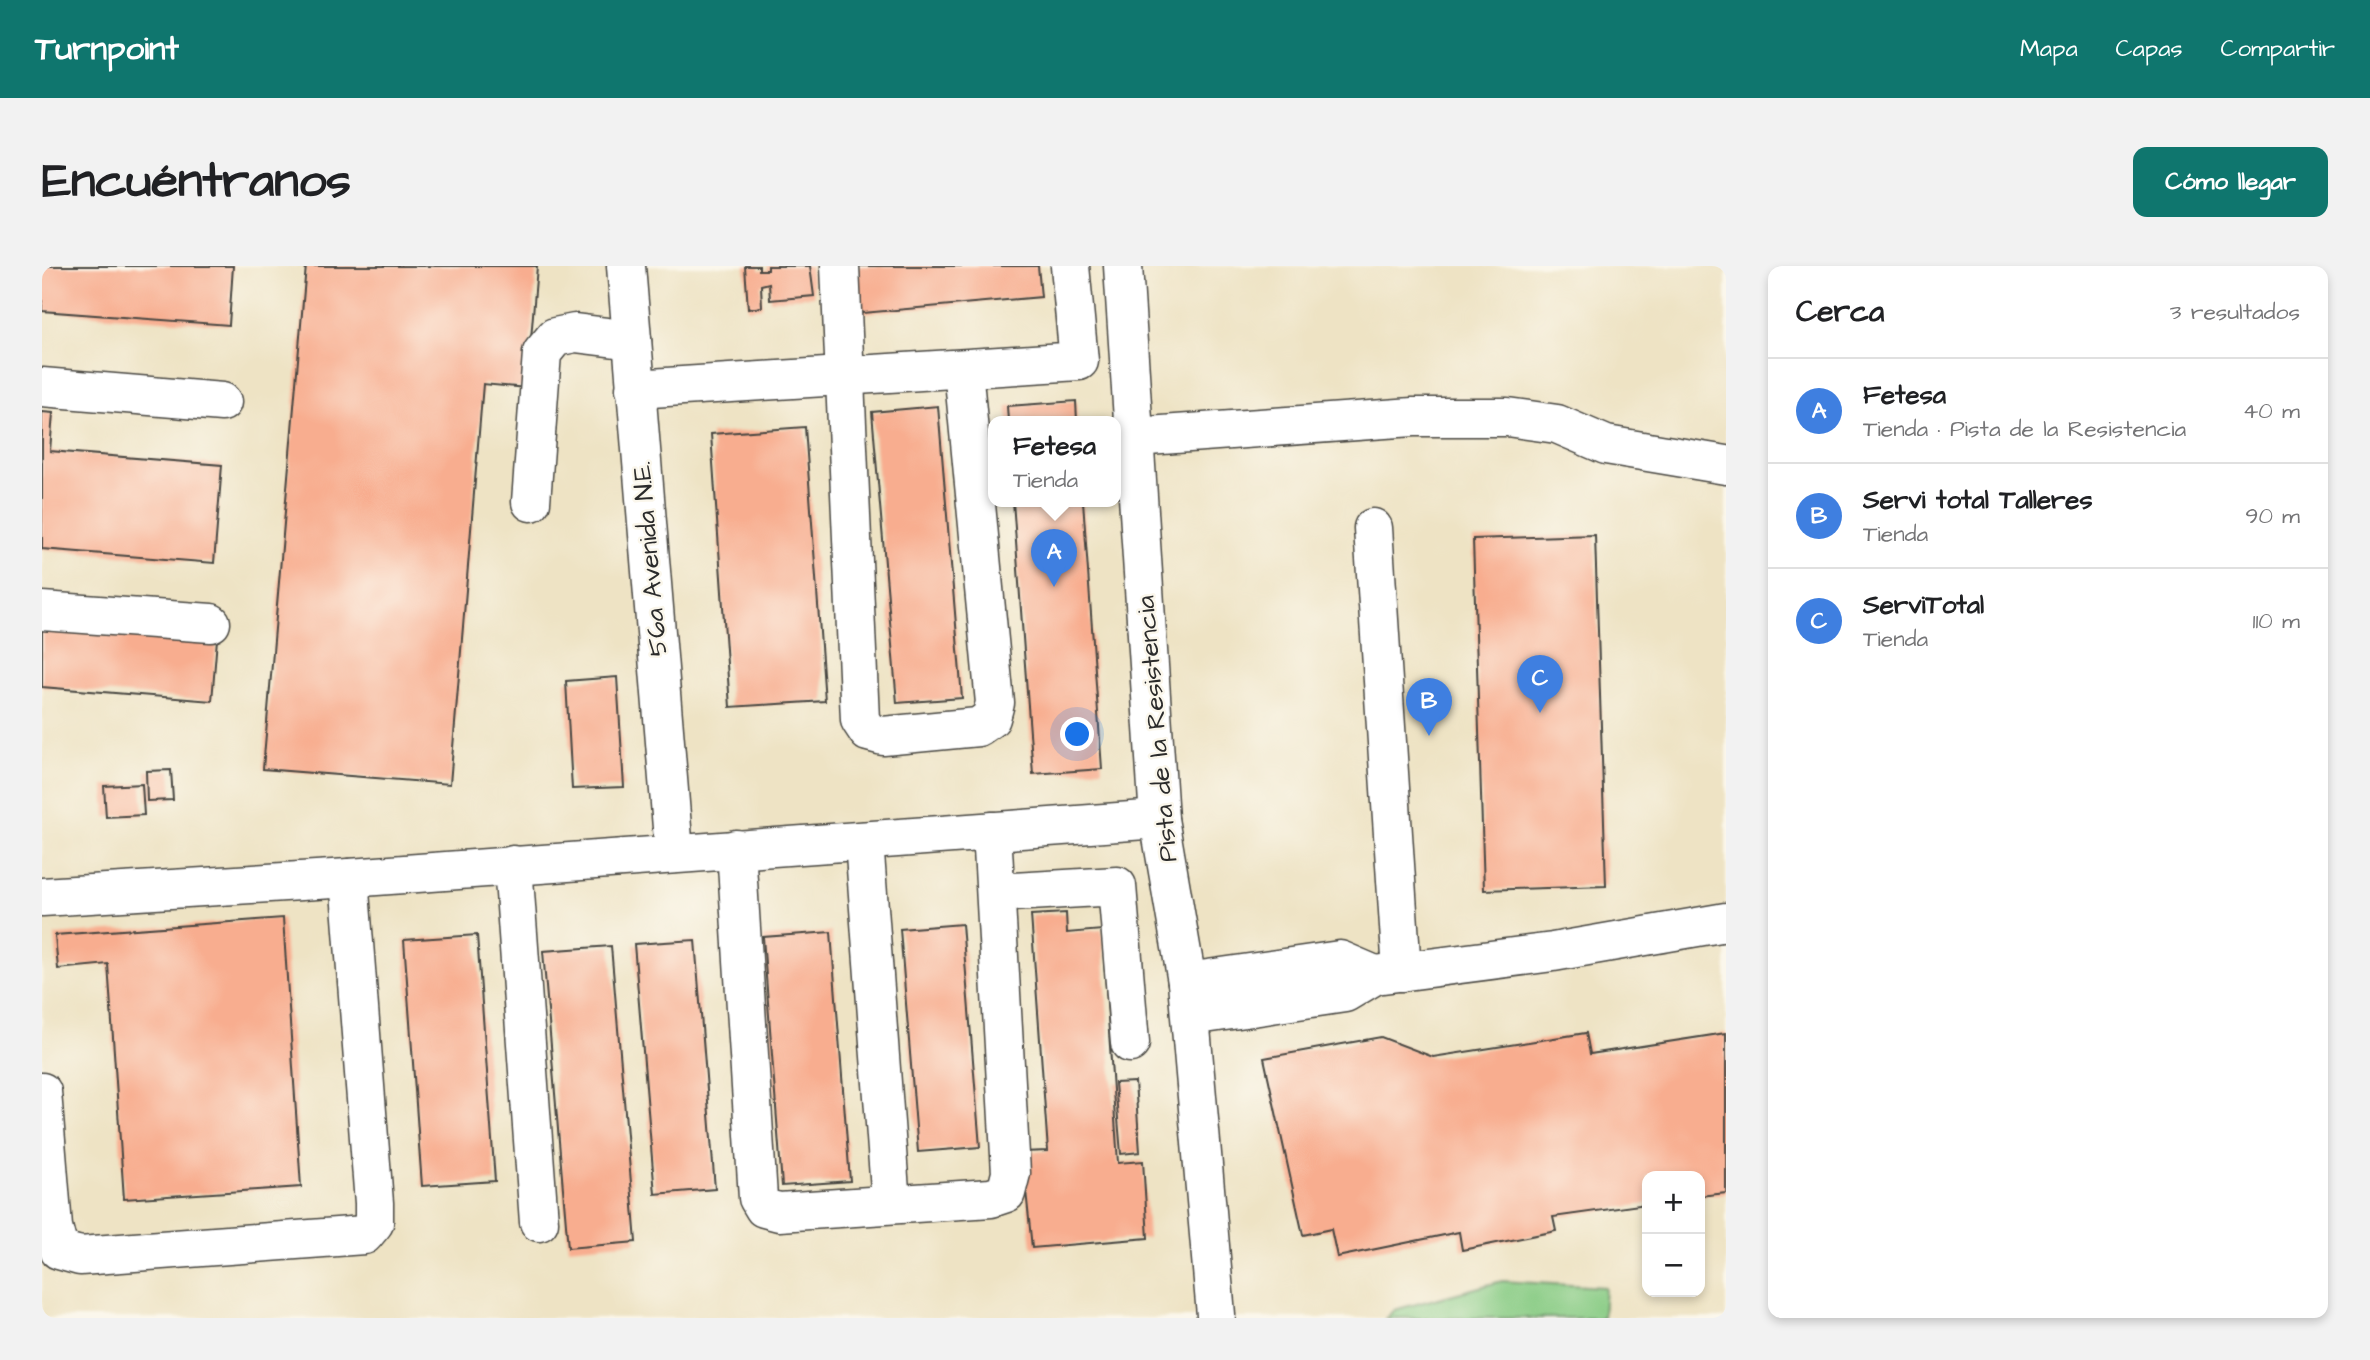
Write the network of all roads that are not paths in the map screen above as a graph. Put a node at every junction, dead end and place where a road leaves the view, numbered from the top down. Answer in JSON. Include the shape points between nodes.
{"nodes":[{"id":1,"x":626,"y":266,"type":"edge"},
{"id":2,"x":839,"y":266,"type":"edge"},
{"id":3,"x":1070,"y":266,"type":"edge"},
{"id":4,"x":1122,"y":266,"type":"edge"},
{"id":5,"x":632,"y":340,"type":"junction"},
{"id":6,"x":963,"y":369,"type":"junction"},
{"id":7,"x":844,"y":377,"type":"junction"},
{"id":8,"x":42,"y":387,"type":"edge"},
{"id":9,"x":635,"y":390,"type":"junction"},
{"id":10,"x":222,"y":402,"type":"dead end"},
{"id":11,"x":1133,"y":436,"type":"junction"},
{"id":12,"x":1726,"y":464,"type":"edge"},
{"id":13,"x":531,"y":502,"type":"dead end"},
{"id":14,"x":1373,"y":528,"type":"dead end"},
{"id":15,"x":42,"y":611,"type":"edge"},
{"id":16,"x":211,"y":623,"type":"dead end"},
{"id":17,"x":1159,"y":819,"type":"junction"},
{"id":18,"x":992,"y":831,"type":"junction"},
{"id":19,"x":864,"y":841,"type":"junction"},
{"id":20,"x":736,"y":849,"type":"junction"},
{"id":21,"x":674,"y":852,"type":"junction"},
{"id":22,"x":513,"y":865,"type":"junction"},
{"id":23,"x":349,"y":878,"type":"junction"},
{"id":24,"x":996,"y":893,"type":"junction"},
{"id":25,"x":42,"y":897,"type":"edge"},
{"id":26,"x":1726,"y":922,"type":"edge"},
{"id":27,"x":1389,"y":973,"type":"junction"},
{"id":28,"x":1189,"y":999,"type":"junction"},
{"id":29,"x":1130,"y":1042,"type":"dead end"},
{"id":30,"x":42,"y":1092,"type":"edge"},
{"id":31,"x":891,"y":1204,"type":"junction"},
{"id":32,"x":539,"y":1222,"type":"dead end"},
{"id":33,"x":1216,"y":1315,"type":"dead end"}],
"edges":[{"from":1,"to":5,"type":"street","name":"56a Avenida N.E."},
{"from":2,"to":7,"type":"street"},
{"from":3,"to":6,"type":"street","via":[[1079,361]]},
{"from":4,"to":11,"type":"street","name":"Pista de la Resistencia"},
{"from":5,"to":9,"type":"street","name":"56a Avenida N.E."},
{"from":5,"to":13,"type":"street","via":[[575,334],[555,337],[542,353]]},
{"from":6,"to":7,"type":"street"},
{"from":6,"to":7,"type":"street","via":[[995,703],[991,718],[978,727],[883,736],[868,732],[860,720]]},
{"from":7,"to":9,"type":"street"},
{"from":8,"to":10,"type":"street"},
{"from":9,"to":21,"type":"street","name":"56a Avenida N.E."},
{"from":11,"to":12,"type":"street","via":[[1413,417],[1507,417],[1557,424],[1606,445]]},
{"from":11,"to":17,"type":"street","name":"Pista de la Resistencia"},
{"from":14,"to":27,"type":"street"},
{"from":15,"to":16,"type":"street"},
{"from":17,"to":18,"type":"street"},
{"from":17,"to":28,"type":"street","name":"Pista de la Resistencia"},
{"from":18,"to":19,"type":"street"},
{"from":18,"to":24,"type":"street"},
{"from":19,"to":20,"type":"street"},
{"from":19,"to":31,"type":"street"},
{"from":20,"to":21,"type":"street"},
{"from":20,"to":31,"type":"street","via":[[758,1198],[764,1208],[779,1212]]},
{"from":21,"to":22,"type":"street"},
{"from":22,"to":23,"type":"street"},
{"from":22,"to":32,"type":"street"},
{"from":23,"to":25,"type":"street"},
{"from":23,"to":30,"type":"street","via":[[374,1203],[374,1223],[364,1235],[80,1256],[59,1250],[52,1227]]},
{"from":24,"to":29,"type":"street","via":[[1116,886]]},
{"from":24,"to":31,"type":"street","via":[[1011,1173],[1006,1193],[991,1198]]},
{"from":26,"to":27,"type":"street","via":[[1553,952]]},
{"from":27,"to":28,"type":"street","via":[[1340,960]]},
{"from":28,"to":33,"type":"street","name":"Pista de la Resistencia"}]}
